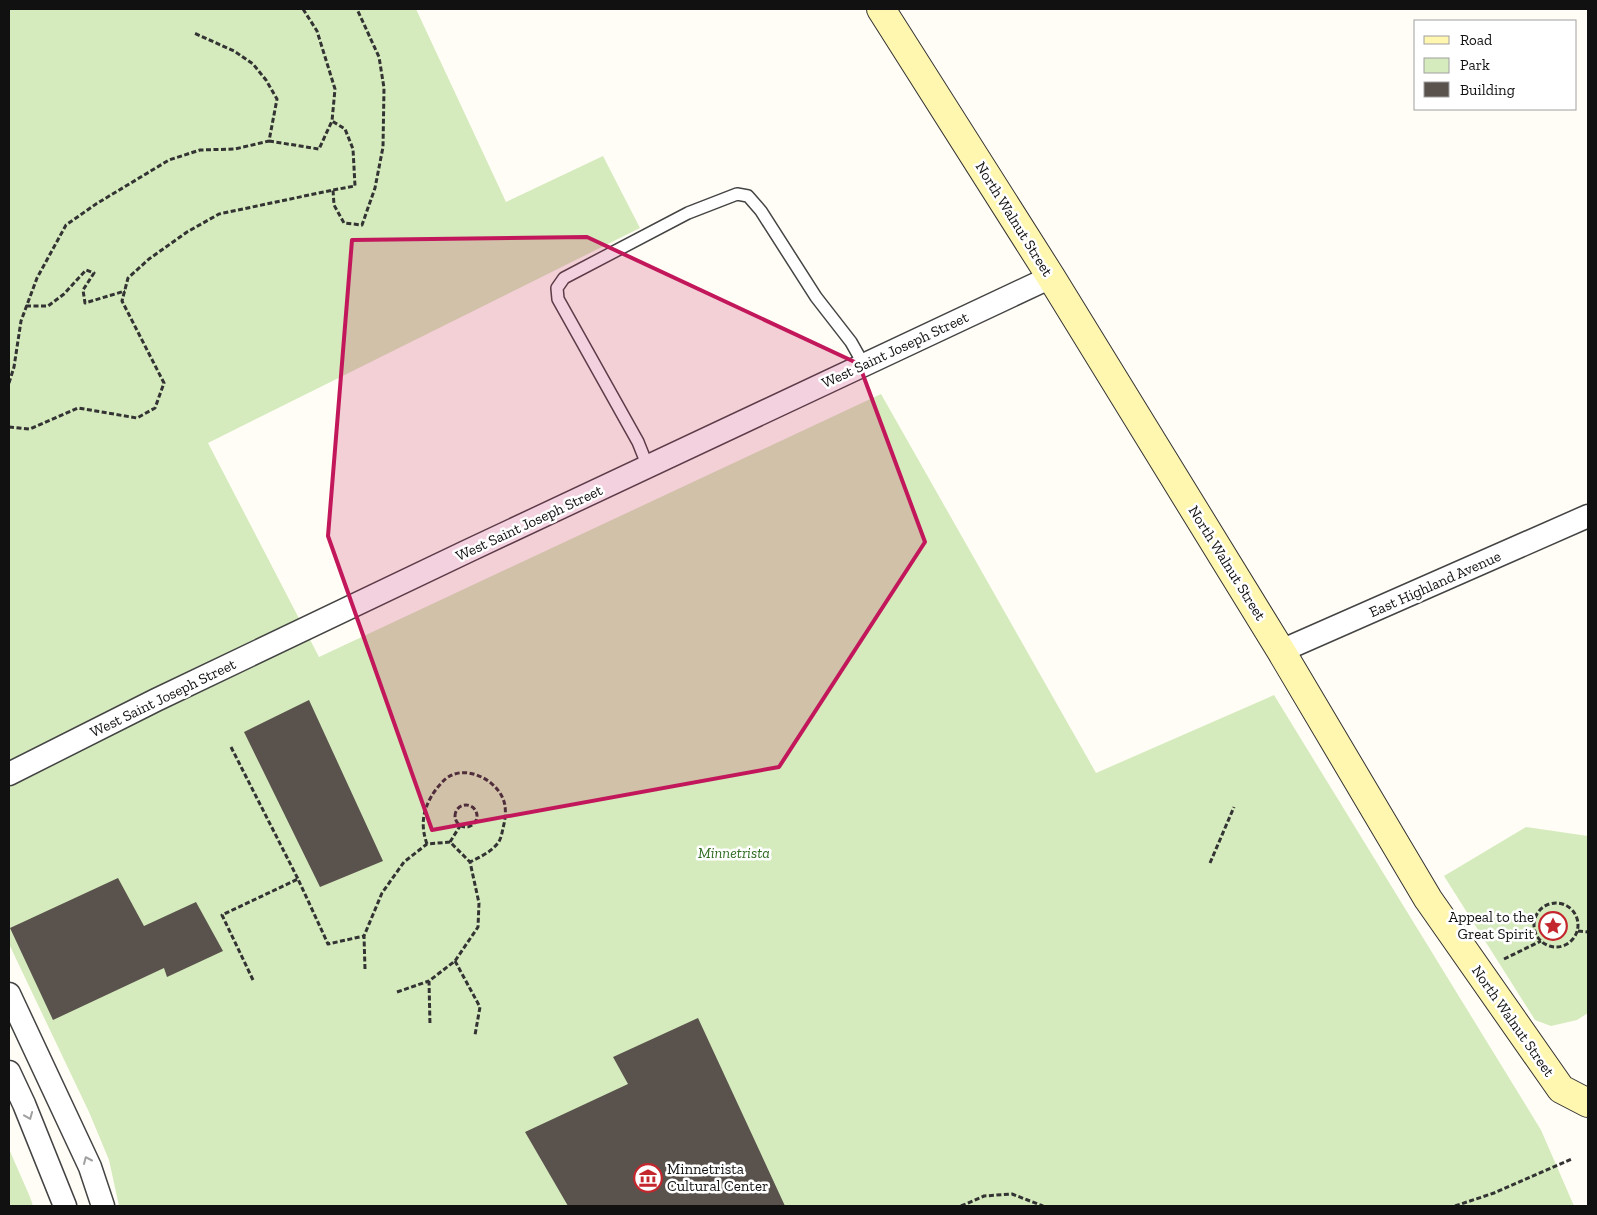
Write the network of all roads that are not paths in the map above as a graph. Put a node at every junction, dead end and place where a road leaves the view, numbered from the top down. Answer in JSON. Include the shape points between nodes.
{"nodes":[{"id":1,"x":888,"y":11,"type":"edge"},
{"id":2,"x":1051,"y":278,"type":"junction"},
{"id":3,"x":864,"y":365,"type":"junction"},
{"id":4,"x":648,"y":467,"type":"junction"},
{"id":5,"x":1588,"y":516,"type":"edge"},
{"id":6,"x":1281,"y":652,"type":"junction"},
{"id":7,"x":9,"y":774,"type":"edge"},
{"id":8,"x":9,"y":994,"type":"edge"},
{"id":9,"x":9,"y":1072,"type":"edge"},
{"id":10,"x":1588,"y":1103,"type":"edge"},
{"id":11,"x":65,"y":1206,"type":"edge"},
{"id":12,"x":103,"y":1206,"type":"edge"}],
"edges":[{"from":1,"to":2,"type":"main road","name":"North Walnut Street"},
{"from":2,"to":3,"type":"street","name":"West Saint Joseph Street"},
{"from":2,"to":6,"type":"main road","name":"North Walnut Street"},
{"from":3,"to":4,"type":"street","name":"West Saint Joseph Street"},
{"from":3,"to":4,"type":"lane","via":[[748,196],[737,194],[688,213],[564,278],[557,288],[558,299],[638,442]]},
{"from":4,"to":7,"type":"street","name":"West Saint Joseph Street","via":[[156,700]]},
{"from":5,"to":6,"type":"street","name":"East Highland Avenue"},
{"from":6,"to":10,"type":"main road","name":"North Walnut Street","via":[[1428,899],[1561,1089]]},
{"from":12,"to":8,"type":"street","one_way":true,"via":[[90,1167]]},
{"from":9,"to":11,"type":"street","one_way":true}]}
